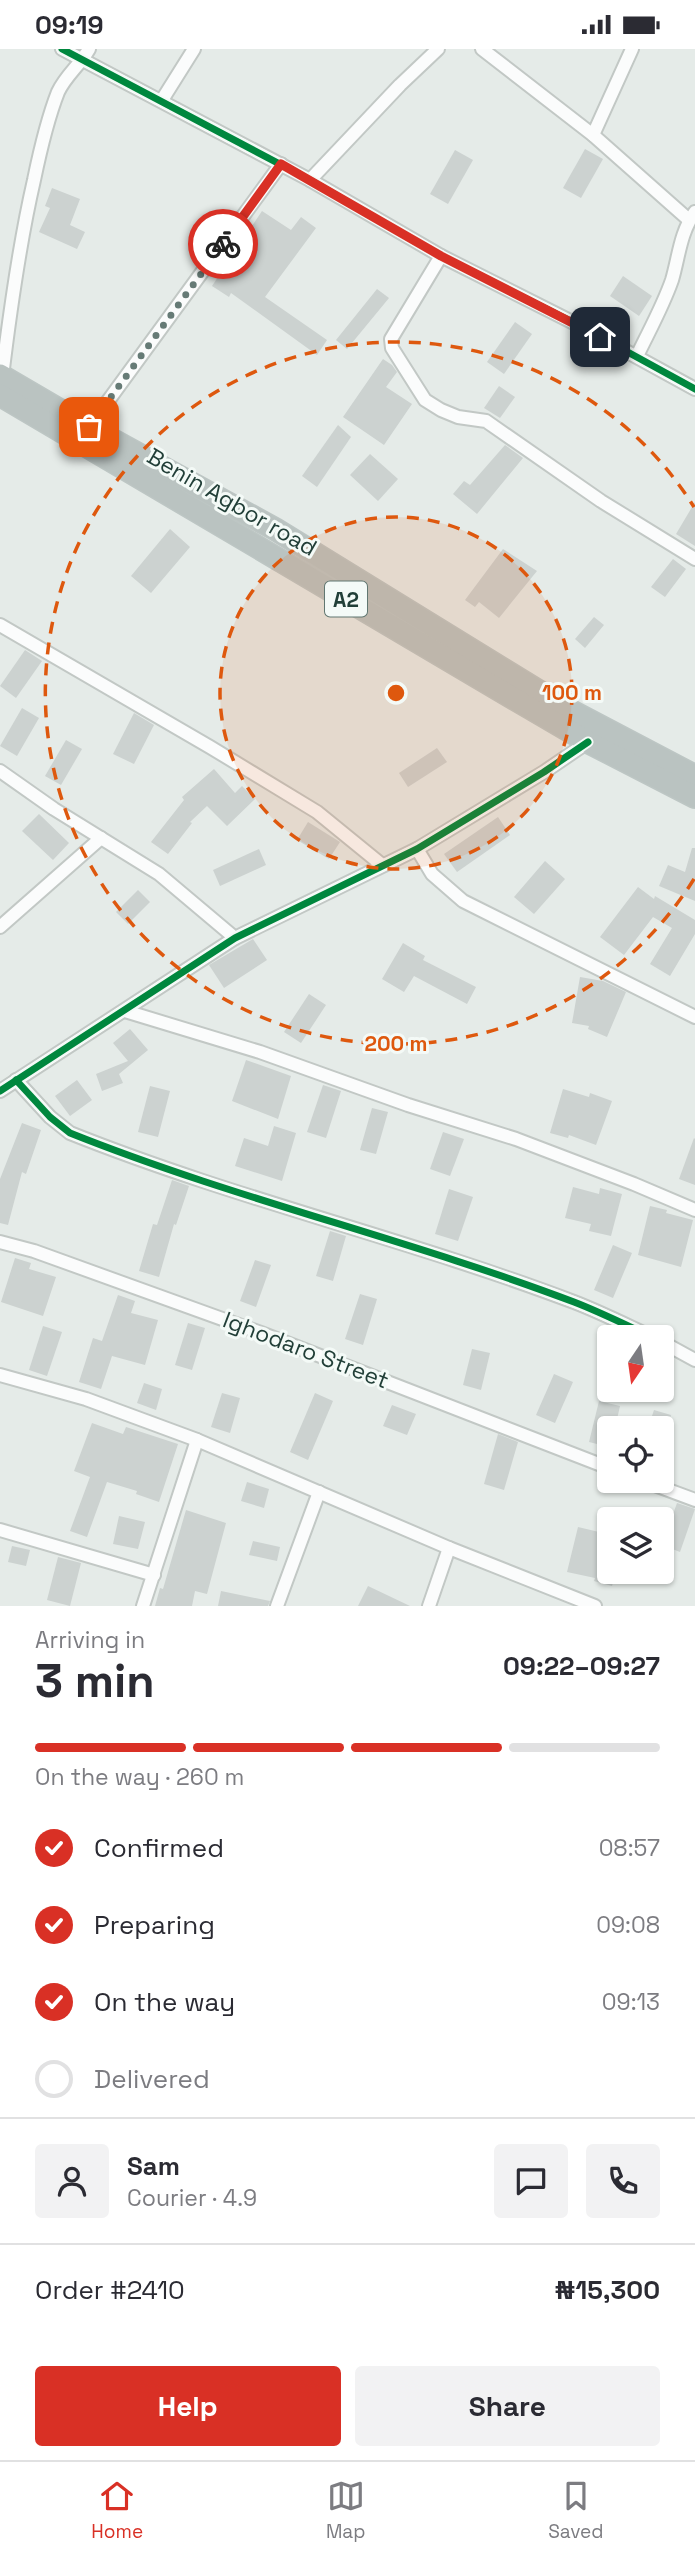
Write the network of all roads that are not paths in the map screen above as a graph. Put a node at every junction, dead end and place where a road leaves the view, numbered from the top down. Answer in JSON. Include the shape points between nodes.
{"nodes":[{"id":1,"x":62,"y":49,"type":"edge"},
{"id":2,"x":194,"y":49,"type":"edge"},
{"id":3,"x":438,"y":49,"type":"edge"},
{"id":4,"x":482,"y":49,"type":"edge"},
{"id":5,"x":632,"y":49,"type":"edge"},
{"id":6,"x":86,"y":54,"type":"edge"},
{"id":7,"x":162,"y":100,"type":"junction"},
{"id":8,"x":593,"y":135,"type":"junction"},
{"id":9,"x":281,"y":164,"type":"junction"},
{"id":10,"x":310,"y":180,"type":"junction"},
{"id":11,"x":692,"y":216,"type":"edge"},
{"id":12,"x":441,"y":256,"type":"junction"},
{"id":13,"x":637,"y":356,"type":"junction"},
{"id":14,"x":1,"y":382,"type":"edge"},
{"id":15,"x":695,"y":389,"type":"edge"},
{"id":16,"x":89,"y":427,"type":"junction"},
{"id":17,"x":275,"y":529,"type":"junction"},
{"id":18,"x":262,"y":550,"type":"junction"},
{"id":19,"x":695,"y":559,"type":"edge"},
{"id":20,"x":0,"y":625,"type":"edge"},
{"id":21,"x":587,"y":742,"type":"junction"},
{"id":22,"x":0,"y":771,"type":"edge"},
{"id":23,"x":695,"y":776,"type":"edge"},
{"id":24,"x":695,"y":797,"type":"edge"},
{"id":25,"x":101,"y":838,"type":"junction"},
{"id":26,"x":417,"y":849,"type":"junction"},
{"id":27,"x":382,"y":865,"type":"junction"},
{"id":28,"x":0,"y":927,"type":"edge"},
{"id":29,"x":235,"y":938,"type":"junction"},
{"id":30,"x":125,"y":1011,"type":"junction"},
{"id":31,"x":695,"y":1017,"type":"edge"},
{"id":32,"x":16,"y":1080,"type":"junction"},
{"id":33,"x":0,"y":1091,"type":"edge"},
{"id":34,"x":695,"y":1210,"type":"edge"},
{"id":35,"x":0,"y":1242,"type":"edge"},
{"id":36,"x":626,"y":1325,"type":"edge"},
{"id":37,"x":674,"y":1349,"type":"edge"},
{"id":38,"x":695,"y":1360,"type":"edge"},
{"id":39,"x":0,"y":1375,"type":"edge"},
{"id":40,"x":197,"y":1440,"type":"junction"},
{"id":41,"x":597,"y":1463,"type":"edge"},
{"id":42,"x":319,"y":1492,"type":"junction"},
{"id":43,"x":674,"y":1492,"type":"edge"},
{"id":44,"x":695,"y":1500,"type":"edge"},
{"id":45,"x":0,"y":1530,"type":"edge"},
{"id":46,"x":449,"y":1548,"type":"junction"},
{"id":47,"x":154,"y":1575,"type":"junction"},
{"id":48,"x":143,"y":1606,"type":"edge"},
{"id":49,"x":277,"y":1606,"type":"edge"},
{"id":50,"x":429,"y":1606,"type":"edge"},
{"id":51,"x":595,"y":1606,"type":"edge"}],
"edges":[{"from":1,"to":6,"type":"street"},
{"from":2,"to":7,"type":"street"},
{"from":3,"to":10,"type":"street"},
{"from":4,"to":8,"type":"street"},
{"from":5,"to":8,"type":"street"},
{"from":6,"to":7,"type":"street"},
{"from":6,"to":14,"type":"street","via":[[69,72],[44,137],[11,301]]},
{"from":7,"to":9,"type":"street"},
{"from":8,"to":11,"type":"street"},
{"from":9,"to":10,"type":"street"},
{"from":9,"to":16,"type":"street"},
{"from":10,"to":12,"type":"street"},
{"from":11,"to":13,"type":"street","via":[[668,289]]},
{"from":12,"to":13,"type":"street"},
{"from":12,"to":19,"type":"street","via":[[391,339],[392,348],[425,400],[458,417],[486,421]]},
{"from":13,"to":15,"type":"street"},
{"from":14,"to":16,"type":"highway","name":"Benin Agbor road","number":"A2"},
{"from":14,"to":18,"type":"highway","name":"Benin Agbor road","number":"A2"},
{"from":16,"to":17,"type":"highway","name":"Benin Agbor road","number":"A2"},
{"from":17,"to":18,"type":"highway"},
{"from":17,"to":23,"type":"highway","name":"Benin Agbor road","number":"A2","via":[[571,711]]},
{"from":18,"to":21,"type":"highway","name":"Benin Agbor road","number":"A2"},
{"from":20,"to":27,"type":"street","via":[[317,812]]},
{"from":21,"to":24,"type":"highway","name":"Benin Agbor road","number":"A2"},
{"from":21,"to":26,"type":"street"},
{"from":22,"to":25,"type":"street"},
{"from":25,"to":28,"type":"street"},
{"from":25,"to":29,"type":"street","via":[[159,874]]},
{"from":26,"to":27,"type":"street"},
{"from":26,"to":31,"type":"street","via":[[432,874],[463,901]]},
{"from":27,"to":29,"type":"street"},
{"from":29,"to":30,"type":"street"},
{"from":30,"to":32,"type":"street"},
{"from":30,"to":34,"type":"street","via":[[516,1139]]},
{"from":32,"to":33,"type":"street"},
{"from":32,"to":36,"type":"street","via":[[70,1133],[486,1270]]},
{"from":35,"to":41,"type":"street","name":"Ighodaro Street","via":[[248,1328]]},
{"from":37,"to":38,"type":"street"},
{"from":39,"to":40,"type":"street","via":[[86,1399]]},
{"from":40,"to":42,"type":"street"},
{"from":40,"to":47,"type":"street"},
{"from":42,"to":46,"type":"street"},
{"from":42,"to":49,"type":"street"},
{"from":43,"to":44,"type":"street"},
{"from":45,"to":47,"type":"street"},
{"from":46,"to":50,"type":"street"},
{"from":46,"to":51,"type":"street"},
{"from":47,"to":48,"type":"street"}]}
